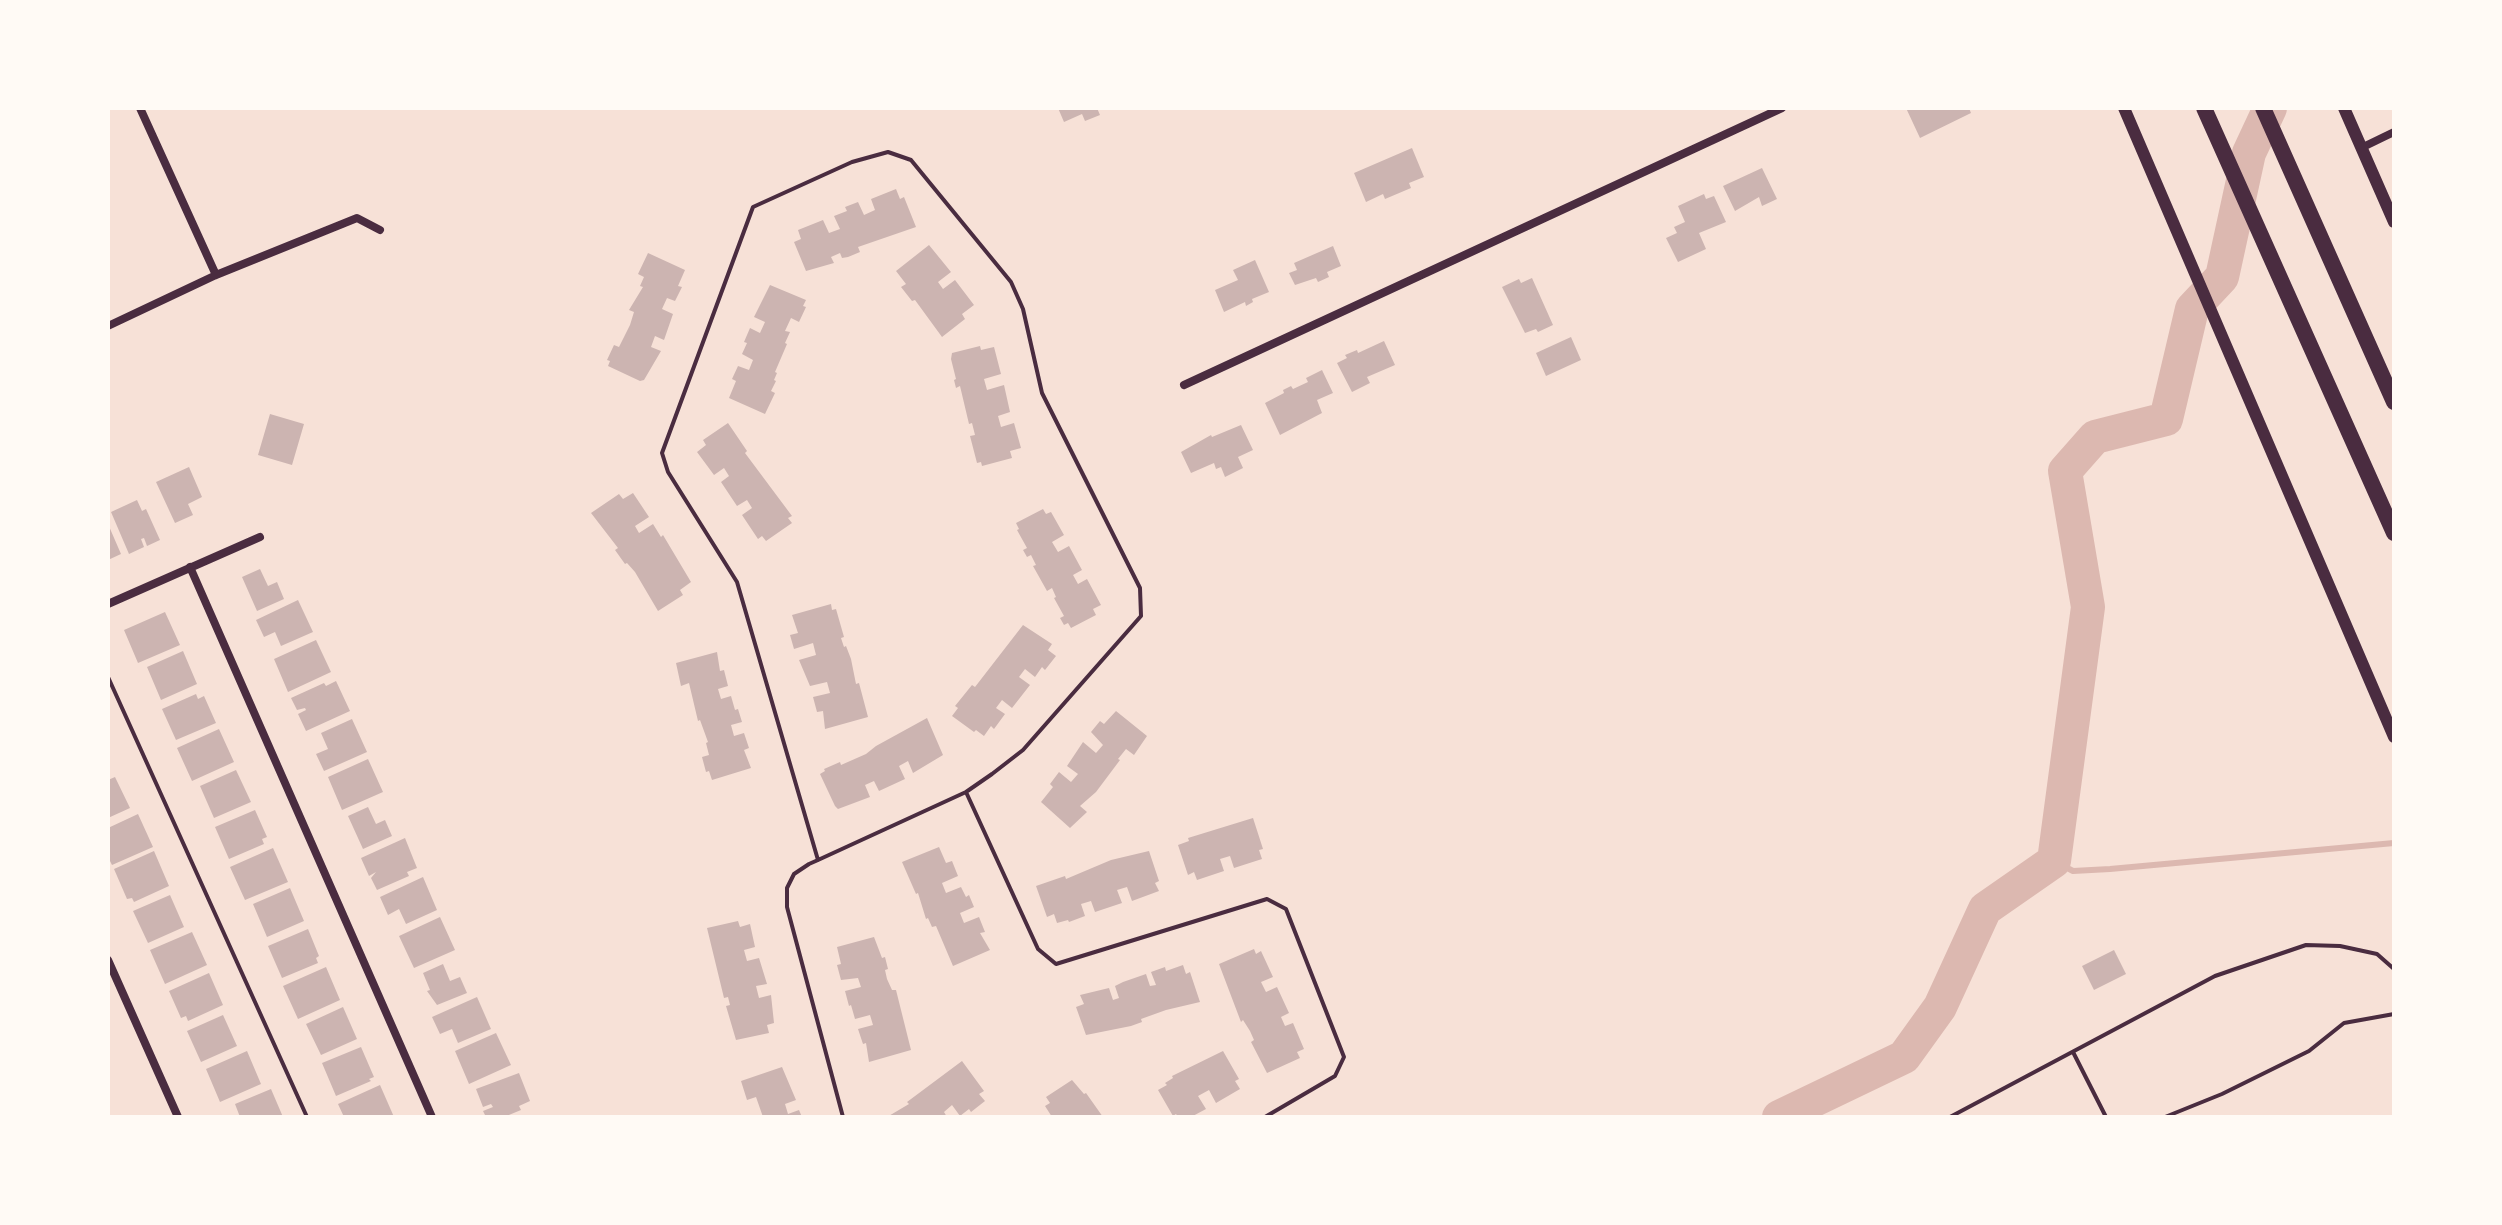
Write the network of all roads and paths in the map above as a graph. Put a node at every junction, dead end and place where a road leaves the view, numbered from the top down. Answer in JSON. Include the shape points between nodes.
{"nodes":[{"id":1,"x":140,"y":108,"type":"edge"},
{"id":2,"x":2124,"y":108,"type":"edge"},
{"id":3,"x":2204,"y":108,"type":"edge"},
{"id":4,"x":2263,"y":108,"type":"edge"},
{"id":5,"x":2344,"y":108,"type":"edge"},
{"id":6,"x":1777,"y":109,"type":"edge"},
{"id":7,"x":2394,"y":132,"type":"edge"},
{"id":8,"x":2361,"y":148,"type":"junction"},
{"id":9,"x":2394,"y":222,"type":"edge"},
{"id":10,"x":380,"y":230,"type":"dead end"},
{"id":11,"x":216,"y":275,"type":"junction"},
{"id":12,"x":108,"y":326,"type":"edge"},
{"id":13,"x":1184,"y":385,"type":"dead end"},
{"id":14,"x":2394,"y":402,"type":"edge"},
{"id":15,"x":2394,"y":533,"type":"edge"},
{"id":16,"x":260,"y":537,"type":"dead end"},
{"id":17,"x":190,"y":567,"type":"junction"},
{"id":18,"x":108,"y":604,"type":"edge"},
{"id":19,"x":108,"y":677,"type":"edge"},
{"id":20,"x":2394,"y":737,"type":"edge"},
{"id":21,"x":966,"y":792,"type":"junction"},
{"id":22,"x":818,"y":860,"type":"junction"},
{"id":23,"x":108,"y":960,"type":"edge"},
{"id":24,"x":2394,"y":969,"type":"edge"},
{"id":25,"x":2394,"y":1014,"type":"edge"},
{"id":26,"x":2073,"y":1052,"type":"junction"},
{"id":27,"x":178,"y":1117,"type":"edge"},
{"id":28,"x":307,"y":1117,"type":"edge"},
{"id":29,"x":432,"y":1117,"type":"edge"},
{"id":30,"x":843,"y":1117,"type":"edge"},
{"id":31,"x":1265,"y":1117,"type":"edge"},
{"id":32,"x":1950,"y":1117,"type":"edge"},
{"id":33,"x":2106,"y":1117,"type":"edge"},
{"id":34,"x":2165,"y":1117,"type":"edge"}],
"edges":[{"from":1,"to":11,"type":"street"},
{"from":2,"to":20,"type":"main road"},
{"from":3,"to":15,"type":"highway"},
{"from":4,"to":14,"type":"highway"},
{"from":5,"to":8,"type":"main road"},
{"from":6,"to":13,"type":"street"},
{"from":7,"to":8,"type":"street"},
{"from":8,"to":9,"type":"main road"},
{"from":10,"to":11,"type":"street","via":[[357,218]]},
{"from":11,"to":12,"type":"street"},
{"from":16,"to":17,"type":"street"},
{"from":17,"to":18,"type":"street"},
{"from":17,"to":29,"type":"street"},
{"from":19,"to":28,"type":"lane"},
{"from":21,"to":22,"type":"lane"},
{"from":21,"to":22,"type":"lane","via":[[1023,750],[1141,616],[1140,588],[1042,393],[1023,309],[1011,282],[911,160],[888,152],[852,162],[753,207],[662,453],[668,472],[737,582]]},
{"from":21,"to":31,"type":"lane","via":[[1038,949],[1056,964],[1267,899],[1286,909],[1344,1057],[1335,1076]]},
{"from":22,"to":30,"type":"lane","via":[[794,874],[786,899]]},
{"from":23,"to":27,"type":"street"},
{"from":24,"to":26,"type":"lane","via":[[2377,954],[2306,945],[2215,976]]},
{"from":25,"to":34,"type":"lane","via":[[2344,1023],[2309,1051]]},
{"from":26,"to":32,"type":"lane"},
{"from":26,"to":33,"type":"lane"}]}
